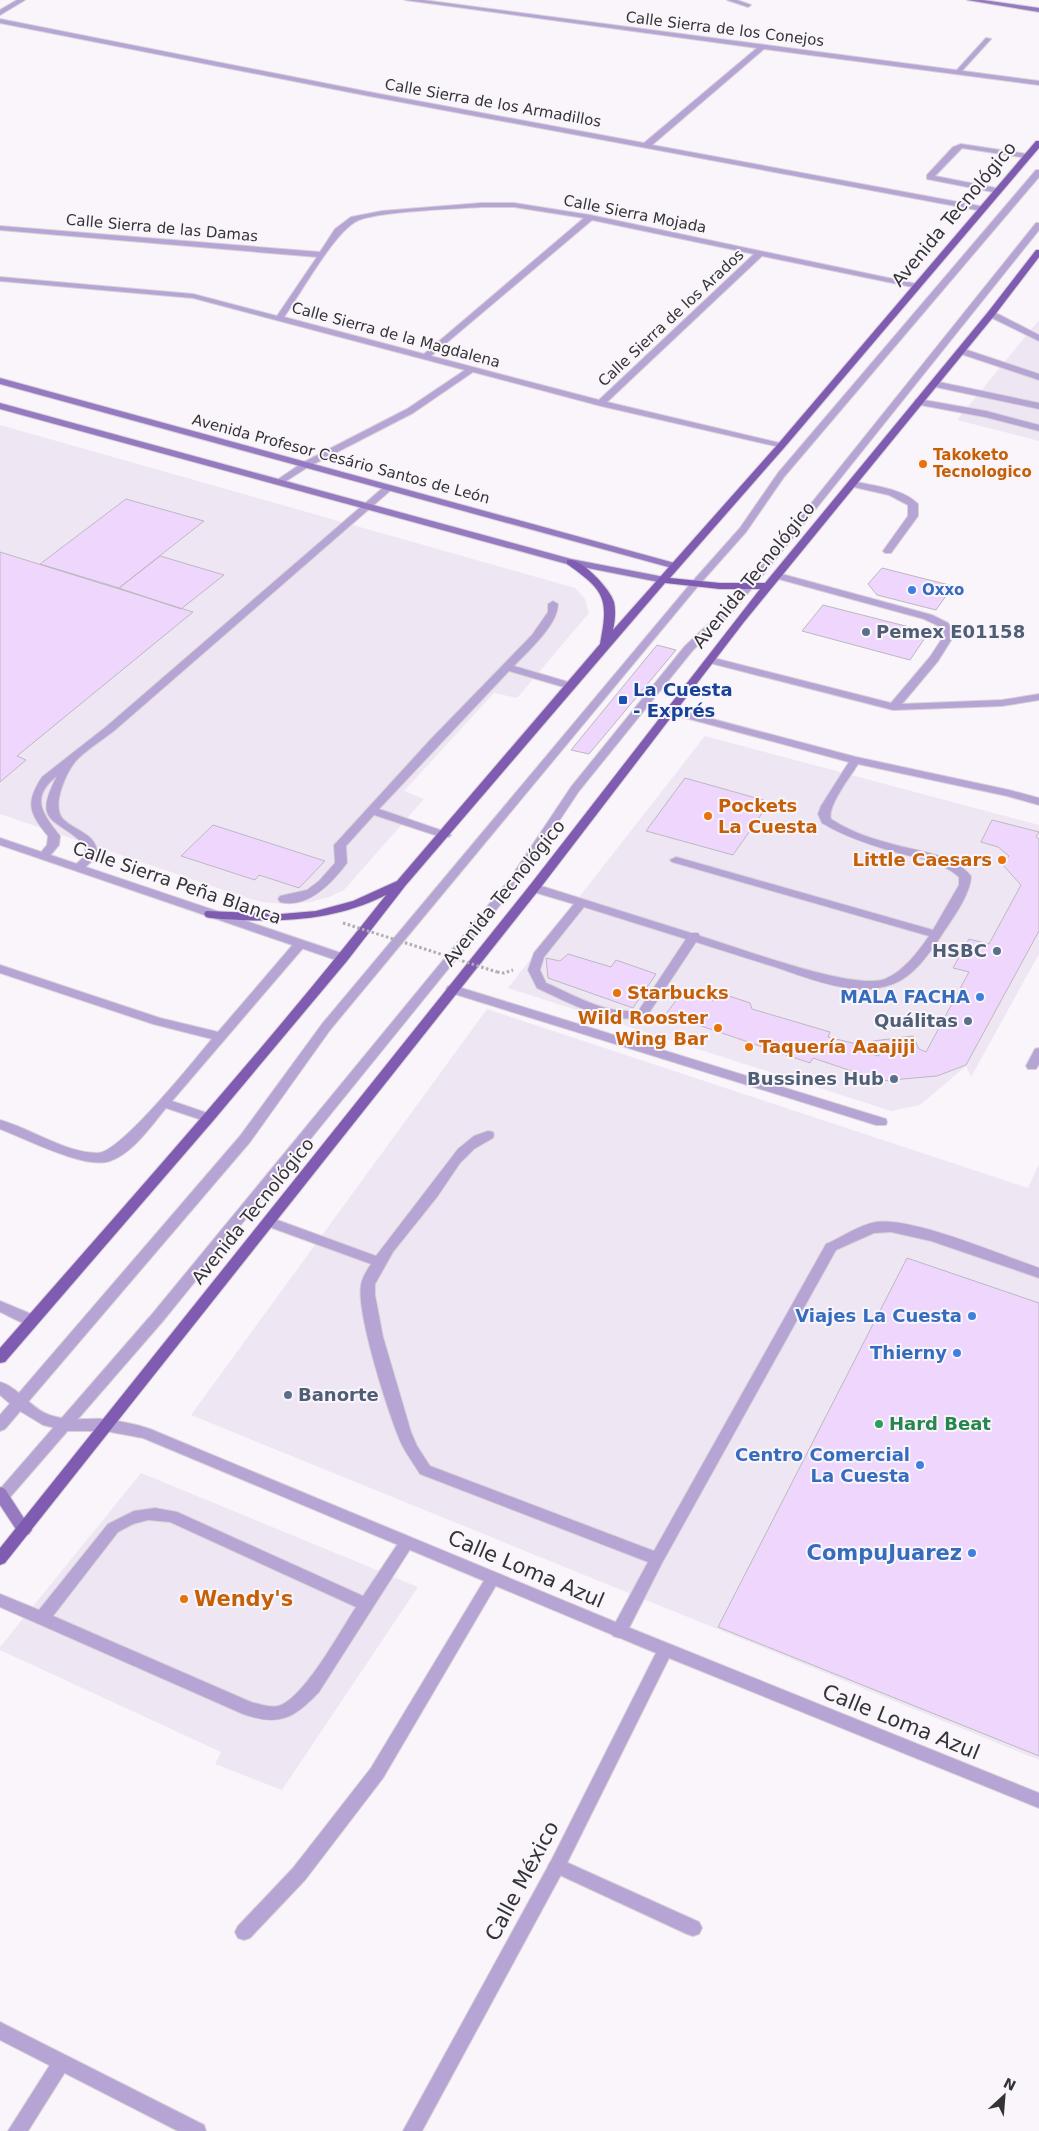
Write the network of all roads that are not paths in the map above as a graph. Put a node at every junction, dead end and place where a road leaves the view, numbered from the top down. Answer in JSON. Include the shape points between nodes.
{"nodes":[{"id":1,"x":22,"y":0,"type":"edge"},
{"id":2,"x":408,"y":0,"type":"edge"},
{"id":3,"x":730,"y":0,"type":"edge"},
{"id":4,"x":970,"y":0,"type":"edge"},
{"id":5,"x":748,"y":5,"type":"dead end"},
{"id":6,"x":1039,"y":10,"type":"edge"},
{"id":7,"x":0,"y":13,"type":"edge"},
{"id":8,"x":0,"y":21,"type":"edge"},
{"id":9,"x":988,"y":39,"type":"dead end"},
{"id":10,"x":763,"y":46,"type":"junction"},
{"id":11,"x":958,"y":72,"type":"junction"},
{"id":12,"x":1039,"y":83,"type":"edge"},
{"id":13,"x":1039,"y":143,"type":"edge"},
{"id":14,"x":647,"y":145,"type":"junction"},
{"id":15,"x":1027,"y":156,"type":"junction"},
{"id":16,"x":1039,"y":172,"type":"edge"},
{"id":17,"x":998,"y":190,"type":"junction"},
{"id":18,"x":982,"y":209,"type":"junction"},
{"id":19,"x":590,"y":218,"type":"junction"},
{"id":20,"x":1039,"y":225,"type":"edge"},
{"id":21,"x":0,"y":228,"type":"edge"},
{"id":22,"x":1039,"y":252,"type":"edge"},
{"id":23,"x":760,"y":253,"type":"junction"},
{"id":24,"x":322,"y":255,"type":"junction"},
{"id":25,"x":0,"y":279,"type":"edge"},
{"id":26,"x":917,"y":286,"type":"junction"},
{"id":27,"x":991,"y":314,"type":"junction"},
{"id":28,"x":280,"y":318,"type":"junction"},
{"id":29,"x":1039,"y":338,"type":"edge"},
{"id":30,"x":961,"y":351,"type":"junction"},
{"id":31,"x":426,"y":357,"type":"junction"},
{"id":32,"x":472,"y":370,"type":"junction"},
{"id":33,"x":1039,"y":377,"type":"edge"},
{"id":34,"x":0,"y":381,"type":"edge"},
{"id":35,"x":934,"y":384,"type":"junction"},
{"id":36,"x":601,"y":402,"type":"junction"},
{"id":37,"x":918,"y":402,"type":"junction"},
{"id":38,"x":0,"y":406,"type":"edge"},
{"id":39,"x":1039,"y":406,"type":"edge"},
{"id":40,"x":1039,"y":428,"type":"edge"},
{"id":41,"x":781,"y":446,"type":"junction"},
{"id":42,"x":305,"y":465,"type":"junction"},
{"id":43,"x":280,"y":482,"type":"junction"},
{"id":44,"x":852,"y":484,"type":"junction"},
{"id":45,"x":388,"y":488,"type":"junction"},
{"id":46,"x":367,"y":507,"type":"junction"},
{"id":47,"x":888,"y":551,"type":"dead end"},
{"id":48,"x":570,"y":562,"type":"junction"},
{"id":49,"x":675,"y":566,"type":"junction"},
{"id":50,"x":778,"y":576,"type":"junction"},
{"id":51,"x":664,"y":580,"type":"junction"},
{"id":52,"x":695,"y":584,"type":"junction"},
{"id":53,"x":749,"y":586,"type":"junction"},
{"id":54,"x":768,"y":586,"type":"junction"},
{"id":55,"x":553,"y":604,"type":"dead end"},
{"id":56,"x":605,"y":645,"type":"junction"},
{"id":57,"x":710,"y":660,"type":"junction"},
{"id":58,"x":507,"y":667,"type":"junction"},
{"id":59,"x":571,"y":686,"type":"junction"},
{"id":60,"x":1039,"y":697,"type":"edge"},
{"id":61,"x":893,"y":707,"type":"junction"},
{"id":62,"x":671,"y":710,"type":"junction"},
{"id":63,"x":71,"y":758,"type":"junction"},
{"id":64,"x":855,"y":760,"type":"junction"},
{"id":65,"x":1039,"y":802,"type":"edge"},
{"id":66,"x":371,"y":810,"type":"junction"},
{"id":67,"x":445,"y":835,"type":"junction"},
{"id":68,"x":0,"y":840,"type":"edge"},
{"id":69,"x":44,"y":856,"type":"junction"},
{"id":70,"x":676,"y":860,"type":"dead end"},
{"id":71,"x":79,"y":868,"type":"junction"},
{"id":72,"x":402,"y":883,"type":"junction"},
{"id":73,"x":534,"y":888,"type":"junction"},
{"id":74,"x":284,"y":899,"type":"dead end"},
{"id":75,"x":581,"y":903,"type":"junction"},
{"id":76,"x":210,"y":914,"type":"junction"},
{"id":77,"x":935,"y":934,"type":"junction"},
{"id":78,"x":694,"y":936,"type":"junction"},
{"id":79,"x":300,"y":944,"type":"junction"},
{"id":80,"x":343,"y":958,"type":"junction"},
{"id":81,"x":0,"y":969,"type":"edge"},
{"id":82,"x":452,"y":989,"type":"junction"},
{"id":83,"x":221,"y":1037,"type":"junction"},
{"id":84,"x":1039,"y":1052,"type":"edge"},
{"id":85,"x":1032,"y":1066,"type":"dead end"},
{"id":86,"x":163,"y":1103,"type":"junction"},
{"id":87,"x":208,"y":1118,"type":"junction"},
{"id":88,"x":881,"y":1122,"type":"dead end"},
{"id":89,"x":0,"y":1124,"type":"edge"},
{"id":90,"x":488,"y":1135,"type":"dead end"},
{"id":91,"x":269,"y":1222,"type":"junction"},
{"id":92,"x":378,"y":1262,"type":"junction"},
{"id":93,"x":1039,"y":1273,"type":"edge"},
{"id":94,"x":0,"y":1306,"type":"edge"},
{"id":95,"x":31,"y":1320,"type":"junction"},
{"id":96,"x":0,"y":1358,"type":"edge"},
{"id":97,"x":0,"y":1387,"type":"edge"},
{"id":98,"x":20,"y":1404,"type":"junction"},
{"id":99,"x":0,"y":1424,"type":"edge"},
{"id":100,"x":66,"y":1425,"type":"junction"},
{"id":101,"x":105,"y":1425,"type":"junction"},
{"id":102,"x":1,"y":1496,"type":"edge"},
{"id":103,"x":24,"y":1530,"type":"junction"},
{"id":104,"x":406,"y":1543,"type":"junction"},
{"id":105,"x":0,"y":1559,"type":"edge"},
{"id":106,"x":657,"y":1559,"type":"junction"},
{"id":107,"x":493,"y":1578,"type":"junction"},
{"id":108,"x":0,"y":1600,"type":"edge"},
{"id":109,"x":366,"y":1604,"type":"junction"},
{"id":110,"x":42,"y":1618,"type":"junction"},
{"id":111,"x":619,"y":1631,"type":"junction"},
{"id":112,"x":665,"y":1650,"type":"junction"},
{"id":113,"x":1039,"y":1801,"type":"edge"},
{"id":114,"x":557,"y":1866,"type":"junction"},
{"id":115,"x":693,"y":1928,"type":"dead end"},
{"id":116,"x":244,"y":1932,"type":"dead end"},
{"id":117,"x":0,"y":2030,"type":"edge"},
{"id":118,"x":61,"y":2064,"type":"junction"},
{"id":119,"x":17,"y":2131,"type":"edge"},
{"id":120,"x":197,"y":2131,"type":"edge"},
{"id":121,"x":412,"y":2131,"type":"edge"}],
"edges":[{"from":1,"to":7,"type":"street"},
{"from":2,"to":10,"type":"street","name":"Calle Sierra de los Conejos"},
{"from":3,"to":5,"type":"street"},
{"from":4,"to":6,"type":"street"},
{"from":8,"to":14,"type":"street","name":"Calle Sierra de los Armadillos"},
{"from":9,"to":11,"type":"street"},
{"from":10,"to":11,"type":"street","name":"Calle Sierra de los Conejos"},
{"from":10,"to":14,"type":"street"},
{"from":11,"to":12,"type":"street","name":"Calle Sierra de los Conejos"},
{"from":13,"to":15,"type":"main road","name":"Avenida Tecnológico"},
{"from":14,"to":18,"type":"street","name":"Calle Sierra de los Armadillos"},
{"from":15,"to":17,"type":"main road","name":"Avenida Tecnológico"},
{"from":15,"to":17,"type":"street","via":[[961,146],[930,177]]},
{"from":16,"to":52,"type":"street","via":[[782,475],[743,530]]},
{"from":17,"to":18,"type":"main road","name":"Avenida Tecnológico"},
{"from":18,"to":26,"type":"main road","name":"Avenida Tecnológico"},
{"from":19,"to":23,"type":"street","name":"Calle Sierra Mojada"},
{"from":19,"to":24,"type":"street","name":"Calle Sierra Mojada","via":[[514,205],[374,214],[345,224]]},
{"from":19,"to":31,"type":"street"},
{"from":20,"to":53,"type":"street"},
{"from":21,"to":24,"type":"street","name":"Calle Sierra de las Damas"},
{"from":22,"to":27,"type":"main road","name":"Avenida Tecnológico"},
{"from":23,"to":26,"type":"street","name":"Calle Sierra Mojada"},
{"from":23,"to":36,"type":"street","name":"Calle Sierra de los Arados"},
{"from":24,"to":28,"type":"street"},
{"from":25,"to":28,"type":"street","name":"Calle Sierra de la Magdalena","via":[[194,296]]},
{"from":26,"to":41,"type":"main road","name":"Avenida Tecnológico"},
{"from":27,"to":29,"type":"street"},
{"from":27,"to":30,"type":"main road","name":"Avenida Tecnológico"},
{"from":28,"to":31,"type":"street","name":"Calle Sierra de la Magdalena"},
{"from":30,"to":33,"type":"street"},
{"from":30,"to":35,"type":"main road","name":"Avenida Tecnológico"},
{"from":31,"to":32,"type":"street","name":"Calle Sierra de la Magdalena"},
{"from":32,"to":36,"type":"street","name":"Calle Sierra de la Magdalena"},
{"from":32,"to":42,"type":"street","via":[[410,411]]},
{"from":34,"to":42,"type":"street","name":"Avenida Profesor Cesário Santos de León"},
{"from":35,"to":37,"type":"main road","name":"Avenida Tecnológico"},
{"from":35,"to":39,"type":"street"},
{"from":36,"to":41,"type":"street","name":"Calle Sierra de la Magdalena"},
{"from":37,"to":40,"type":"street","via":[[986,414]]},
{"from":37,"to":44,"type":"main road","name":"Avenida Tecnológico"},
{"from":38,"to":43,"type":"street"},
{"from":41,"to":49,"type":"main road","name":"Avenida Tecnológico"},
{"from":42,"to":43,"type":"street"},
{"from":42,"to":45,"type":"street","name":"Avenida Profesor Cesário Santos de León"},
{"from":43,"to":46,"type":"street"},
{"from":44,"to":47,"type":"street","via":[[893,494],[913,504],[913,516]]},
{"from":44,"to":50,"type":"main road","name":"Avenida Tecnológico"},
{"from":45,"to":46,"type":"street"},
{"from":45,"to":49,"type":"street","name":"Avenida Profesor Cesário Santos de León"},
{"from":46,"to":48,"type":"street"},
{"from":46,"to":63,"type":"street","via":[[111,728]]},
{"from":48,"to":51,"type":"street"},
{"from":48,"to":56,"type":"main road","via":[[594,580],[608,598],[610,610]]},
{"from":49,"to":51,"type":"main road","name":"Avenida Tecnológico"},
{"from":50,"to":54,"type":"main road","name":"Avenida Tecnológico"},
{"from":50,"to":61,"type":"street","via":[[928,617],[948,628],[950,634],[944,646]]},
{"from":51,"to":52,"type":"main road"},
{"from":51,"to":56,"type":"main road","name":"Avenida Tecnológico"},
{"from":52,"to":53,"type":"main road"},
{"from":52,"to":98,"type":"street","via":[[326,1027],[245,1139]]},
{"from":53,"to":54,"type":"main road"},
{"from":53,"to":100,"type":"street","via":[[689,648],[575,789],[513,882]]},
{"from":54,"to":57,"type":"main road","name":"Avenida Tecnológico"},
{"from":55,"to":58,"type":"street","via":[[553,612],[536,637]]},
{"from":56,"to":59,"type":"main road","name":"Avenida Tecnológico"},
{"from":57,"to":61,"type":"street"},
{"from":57,"to":62,"type":"main road","name":"Avenida Tecnológico"},
{"from":58,"to":59,"type":"street"},
{"from":58,"to":66,"type":"street"},
{"from":59,"to":67,"type":"main road","name":"Avenida Tecnológico"},
{"from":60,"to":61,"type":"street","via":[[1002,703]]},
{"from":62,"to":64,"type":"street"},
{"from":62,"to":73,"type":"main road","name":"Avenida Tecnológico"},
{"from":63,"to":69,"type":"street","via":[[46,779],[35,802],[40,821],[54,836],[53,845]]},
{"from":63,"to":71,"type":"street","via":[[51,806],[64,826],[92,847],[92,856]]},
{"from":64,"to":65,"type":"street"},
{"from":64,"to":77,"type":"street","via":[[826,806],[826,821],[853,835],[943,861],[965,876],[965,885]]},
{"from":66,"to":67,"type":"street"},
{"from":66,"to":74,"type":"street","via":[[340,845],[340,863],[320,887],[301,898]]},
{"from":67,"to":72,"type":"main road","name":"Avenida Tecnológico"},
{"from":68,"to":69,"type":"street","name":"Calle Sierra Peña Blanca"},
{"from":69,"to":71,"type":"street","name":"Calle Sierra Peña Blanca"},
{"from":70,"to":77,"type":"street"},
{"from":71,"to":76,"type":"street","name":"Calle Sierra Peña Blanca"},
{"from":72,"to":76,"type":"main road","via":[[352,906],[318,914],[262,918]]},
{"from":72,"to":80,"type":"main road","name":"Avenida Tecnológico"},
{"from":73,"to":75,"type":"street"},
{"from":73,"to":82,"type":"main road","name":"Avenida Tecnológico"},
{"from":75,"to":78,"type":"street"},
{"from":75,"to":78,"type":"street","via":[[538,956],[534,970],[541,985],[625,1016],[644,1013]]},
{"from":76,"to":79,"type":"street","name":"Calle Sierra Peña Blanca"},
{"from":77,"to":78,"type":"street","via":[[906,970],[878,986],[855,985],[816,976]]},
{"from":79,"to":80,"type":"street","name":"Calle Sierra Peña Blanca"},
{"from":79,"to":83,"type":"street"},
{"from":80,"to":87,"type":"main road","name":"Avenida Tecnológico"},
{"from":81,"to":83,"type":"street","via":[[156,1022]]},
{"from":82,"to":88,"type":"street"},
{"from":82,"to":91,"type":"main road","name":"Avenida Tecnológico"},
{"from":83,"to":86,"type":"street"},
{"from":84,"to":85,"type":"street"},
{"from":86,"to":87,"type":"street"},
{"from":86,"to":89,"type":"street","via":[[118,1152],[105,1158],[86,1157]]},
{"from":87,"to":95,"type":"main road","name":"Avenida Tecnológico"},
{"from":90,"to":92,"type":"street","via":[[475,1140],[459,1155]]},
{"from":91,"to":92,"type":"street"},
{"from":91,"to":101,"type":"main road","name":"Avenida Tecnológico"},
{"from":92,"to":106,"type":"street","via":[[367,1286],[368,1302],[384,1369],[410,1444],[425,1470]]},
{"from":93,"to":106,"type":"street","via":[[902,1229],[878,1227],[831,1247]]},
{"from":94,"to":95,"type":"street"},
{"from":95,"to":96,"type":"main road","name":"Avenida Tecnológico"},
{"from":97,"to":98,"type":"street","name":"Calle Loma Azul"},
{"from":98,"to":99,"type":"street"},
{"from":98,"to":100,"type":"street","name":"Calle Loma Azul","via":[[43,1419]]},
{"from":100,"to":101,"type":"street","name":"Calle Loma Azul"},
{"from":100,"to":102,"type":"street"},
{"from":101,"to":103,"type":"main road","name":"Avenida Tecnológico"},
{"from":101,"to":104,"type":"street","name":"Calle Loma Azul","via":[[145,1433]]},
{"from":102,"to":103,"type":"street"},
{"from":103,"to":105,"type":"main road","name":"Avenida Tecnológico"},
{"from":104,"to":107,"type":"street","name":"Calle Loma Azul"},
{"from":104,"to":109,"type":"street"},
{"from":106,"to":111,"type":"street"},
{"from":107,"to":111,"type":"street","name":"Calle Loma Azul"},
{"from":107,"to":116,"type":"street","via":[[377,1773],[299,1874]]},
{"from":108,"to":110,"type":"street"},
{"from":109,"to":110,"type":"street","via":[[159,1513],[127,1518],[113,1528]]},
{"from":109,"to":110,"type":"street","via":[[313,1687],[295,1706],[277,1714],[250,1708]]},
{"from":111,"to":112,"type":"street","name":"Calle Loma Azul"},
{"from":112,"to":113,"type":"street","name":"Calle Loma Azul"},
{"from":112,"to":114,"type":"street","name":"Calle México"},
{"from":114,"to":115,"type":"street"},
{"from":114,"to":121,"type":"street","name":"Calle México"},
{"from":117,"to":118,"type":"street"},
{"from":118,"to":119,"type":"street"},
{"from":118,"to":120,"type":"street"}]}
